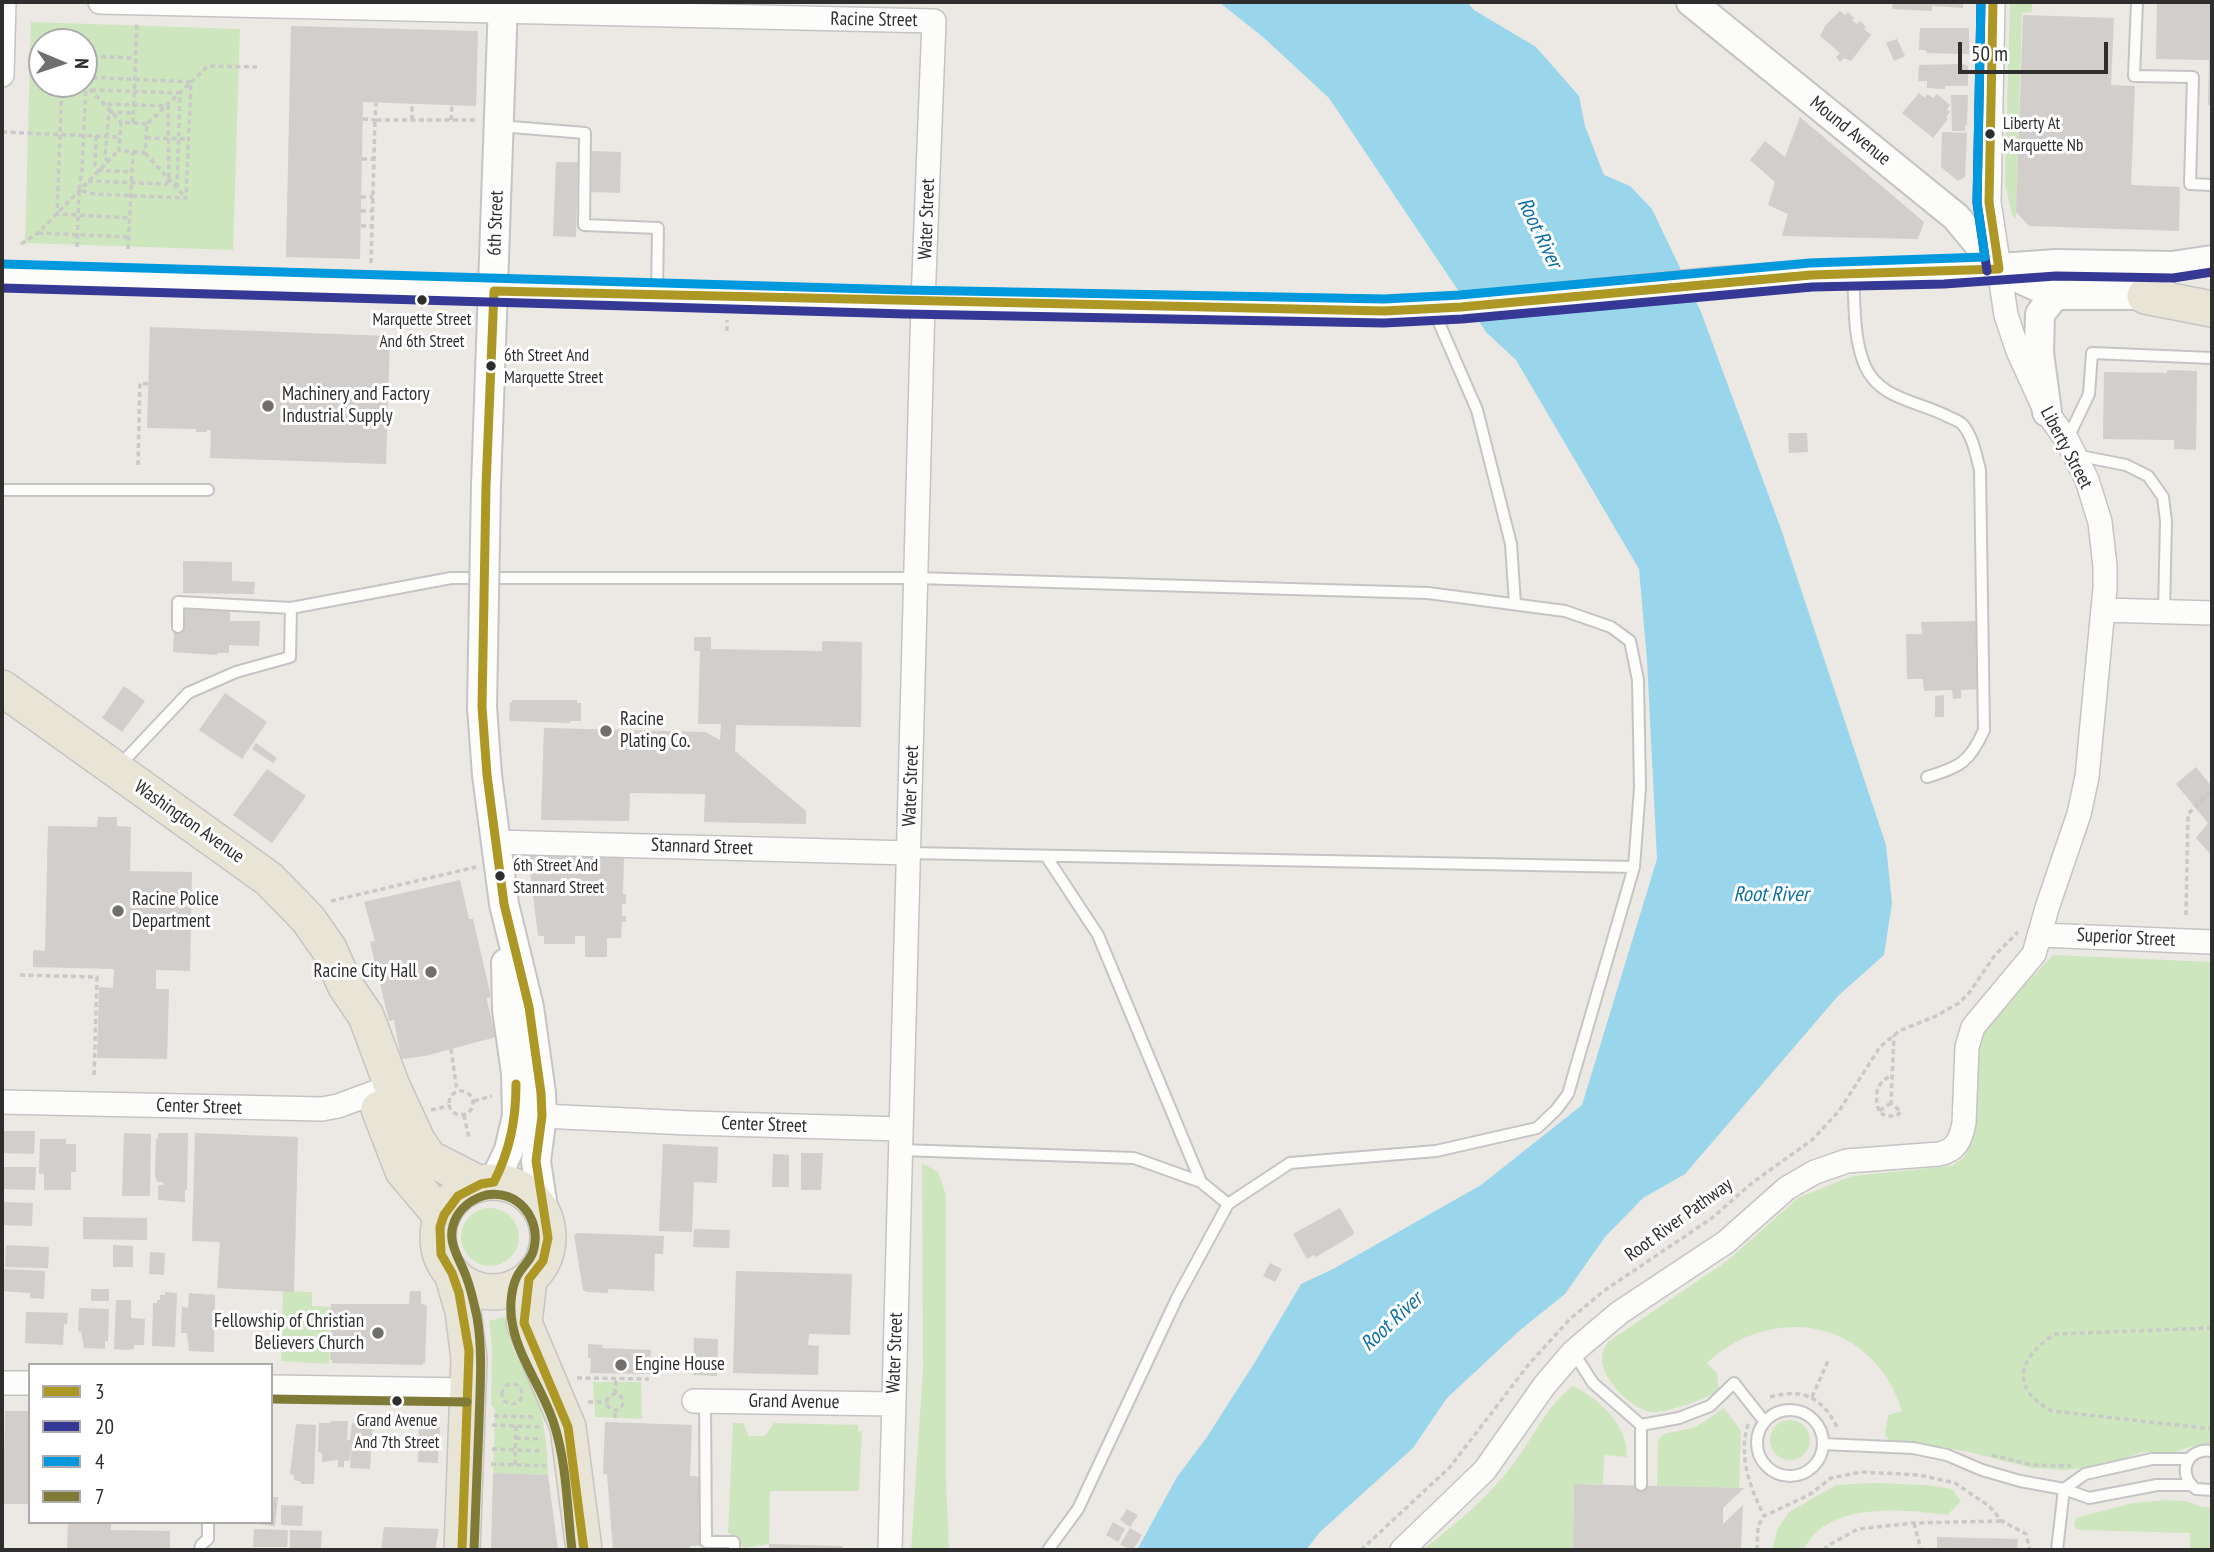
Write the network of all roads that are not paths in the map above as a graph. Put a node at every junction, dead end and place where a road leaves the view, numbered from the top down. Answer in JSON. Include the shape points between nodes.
{"nodes":[{"id":1,"x":4,"y":2,"type":"edge"},
{"id":2,"x":100,"y":2,"type":"edge"},
{"id":3,"x":1691,"y":2,"type":"edge"},
{"id":4,"x":1993,"y":2,"type":"edge"},
{"id":5,"x":2137,"y":2,"type":"edge"},
{"id":6,"x":138,"y":3,"type":"edge"},
{"id":7,"x":177,"y":3,"type":"edge"},
{"id":8,"x":502,"y":7,"type":"edge"},
{"id":9,"x":934,"y":22,"type":"joint"},
{"id":10,"x":2,"y":75,"type":"edge"},
{"id":11,"x":499,"y":123,"type":"junction"},
{"id":12,"x":2212,"y":185,"type":"edge"},
{"id":13,"x":2212,"y":260,"type":"edge"},
{"id":14,"x":1999,"y":269,"type":"junction"},
{"id":15,"x":1853,"y":275,"type":"junction"},
{"id":16,"x":2,"y":276,"type":"edge"},
{"id":17,"x":494,"y":291,"type":"junction"},
{"id":18,"x":2212,"y":294,"type":"edge"},
{"id":19,"x":657,"y":295,"type":"junction"},
{"id":20,"x":2055,"y":295,"type":"junction"},
{"id":21,"x":2145,"y":296,"type":"junction"},
{"id":22,"x":923,"y":302,"type":"junction"},
{"id":23,"x":1432,"y":308,"type":"junction"},
{"id":24,"x":2212,"y":309,"type":"edge"},
{"id":25,"x":2212,"y":358,"type":"edge"},
{"id":26,"x":2047,"y":412,"type":"junction"},
{"id":27,"x":2071,"y":448,"type":"junction"},
{"id":28,"x":2,"y":490,"type":"edge"},
{"id":29,"x":208,"y":490,"type":"dead end"},
{"id":30,"x":916,"y":578,"type":"junction"},
{"id":31,"x":1515,"y":604,"type":"junction"},
{"id":32,"x":291,"y":608,"type":"junction"},
{"id":33,"x":2103,"y":610,"type":"junction"},
{"id":34,"x":2164,"y":611,"type":"junction"},
{"id":35,"x":2212,"y":613,"type":"edge"},
{"id":36,"x":178,"y":627,"type":"dead end"},
{"id":37,"x":2,"y":688,"type":"edge"},
{"id":38,"x":116,"y":770,"type":"junction"},
{"id":39,"x":1927,"y":777,"type":"dead end"},
{"id":40,"x":495,"y":842,"type":"junction"},
{"id":41,"x":909,"y":853,"type":"junction"},
{"id":42,"x":1046,"y":856,"type":"junction"},
{"id":43,"x":1634,"y":866,"type":"junction"},
{"id":44,"x":504,"y":904,"type":"junction"},
{"id":45,"x":2031,"y":932,"type":"junction"},
{"id":46,"x":2212,"y":942,"type":"edge"},
{"id":47,"x":383,"y":1090,"type":"junction"},
{"id":48,"x":2,"y":1102,"type":"edge"},
{"id":49,"x":542,"y":1116,"type":"junction"},
{"id":50,"x":901,"y":1139,"type":"junction"},
{"id":51,"x":1201,"y":1182,"type":"junction"},
{"id":52,"x":487,"y":1183,"type":"junction"},
{"id":53,"x":1228,"y":1204,"type":"junction"},
{"id":54,"x":544,"y":1215,"type":"junction"},
{"id":55,"x":442,"y":1217,"type":"junction"},
{"id":56,"x":452,"y":1273,"type":"junction"},
{"id":57,"x":529,"y":1279,"type":"junction"},
{"id":58,"x":1573,"y":1352,"type":"junction"},
{"id":59,"x":2,"y":1382,"type":"edge"},
{"id":60,"x":28,"y":1383,"type":"edge"},
{"id":61,"x":273,"y":1387,"type":"edge"},
{"id":62,"x":700,"y":1401,"type":"joint"},
{"id":63,"x":478,"y":1403,"type":"junction"},
{"id":64,"x":894,"y":1404,"type":"junction"},
{"id":65,"x":1765,"y":1420,"type":"junction"},
{"id":66,"x":1641,"y":1425,"type":"junction"},
{"id":67,"x":1823,"y":1444,"type":"junction"},
{"id":68,"x":2212,"y":1451,"type":"edge"},
{"id":69,"x":2188,"y":1459,"type":"junction"},
{"id":70,"x":1641,"y":1485,"type":"dead end"},
{"id":71,"x":2191,"y":1485,"type":"junction"},
{"id":72,"x":2064,"y":1489,"type":"junction"},
{"id":73,"x":2212,"y":1490,"type":"edge"},
{"id":74,"x":208,"y":1524,"type":"edge"},
{"id":75,"x":200,"y":1550,"type":"edge"},
{"id":76,"x":462,"y":1550,"type":"edge"},
{"id":77,"x":584,"y":1550,"type":"edge"},
{"id":78,"x":734,"y":1550,"type":"edge"},
{"id":79,"x":890,"y":1550,"type":"edge"},
{"id":80,"x":1048,"y":1550,"type":"edge"},
{"id":81,"x":1402,"y":1550,"type":"edge"},
{"id":82,"x":2057,"y":1550,"type":"edge"}],
"edges":[{"from":1,"to":10,"type":"street"},
{"from":2,"to":6,"type":"street","name":"Racine Street"},
{"from":3,"to":14,"type":"street","name":"Mound Avenue","via":[[1956,217]]},
{"from":4,"to":14,"type":"street","name":"Liberty Street","via":[[1989,202]]},
{"from":5,"to":12,"type":"lane","via":[[2134,76],[2193,77],[2190,184]]},
{"from":6,"to":7,"type":"street","name":"Racine Street"},
{"from":7,"to":8,"type":"street","name":"Racine Street"},
{"from":8,"to":9,"type":"street","name":"Racine Street"},
{"from":8,"to":11,"type":"street","name":"6th Street"},
{"from":9,"to":22,"type":"street","name":"Water Street"},
{"from":11,"to":17,"type":"street","name":"6th Street"},
{"from":11,"to":19,"type":"lane","via":[[585,133],[584,225],[658,228]]},
{"from":13,"to":14,"type":"street","via":[[2172,266],[2056,264]]},
{"from":14,"to":15,"type":"street"},
{"from":14,"to":20,"type":"street"},
{"from":14,"to":26,"type":"street","name":"Liberty Street","via":[[2018,351]]},
{"from":15,"to":23,"type":"street","via":[[1716,282]]},
{"from":15,"to":39,"type":"lane","via":[[1857,335],[1865,365],[1877,385],[1962,424],[1980,470],[1984,730],[1974,753],[1952,769]]},
{"from":16,"to":17,"type":"street"},
{"from":17,"to":19,"type":"street"},
{"from":17,"to":40,"type":"street","name":"6th Street","bridge":true,"via":[[482,708]]},
{"from":18,"to":21,"type":"street"},
{"from":19,"to":22,"type":"street"},
{"from":20,"to":21,"type":"street"},
{"from":20,"to":26,"type":"street","via":[[2040,314],[2039,353]]},
{"from":21,"to":24,"type":"main road"},
{"from":22,"to":23,"type":"street","via":[[1384,311]]},
{"from":22,"to":30,"type":"street","name":"Water Street"},
{"from":23,"to":31,"type":"lane","via":[[1477,410],[1511,544]]},
{"from":25,"to":27,"type":"lane","via":[[2092,353],[2089,394]]},
{"from":26,"to":27,"type":"street","name":"Liberty Street"},
{"from":27,"to":33,"type":"street","name":"Liberty Street","via":[[2100,522]]},
{"from":27,"to":34,"type":"lane","via":[[2148,476],[2163,497]]},
{"from":28,"to":29,"type":"lane"},
{"from":30,"to":31,"type":"lane","via":[[1428,593]]},
{"from":30,"to":32,"type":"lane","via":[[452,578]]},
{"from":30,"to":41,"type":"street","name":"Water Street"},
{"from":31,"to":43,"type":"lane","via":[[1565,611],[1611,627],[1630,641],[1638,680],[1640,774]]},
{"from":32,"to":36,"type":"lane","via":[[178,602]]},
{"from":32,"to":38,"type":"lane","via":[[290,657],[188,693]]},
{"from":33,"to":34,"type":"street"},
{"from":33,"to":45,"type":"street","name":"Liberty Street","via":[[2087,777],[2079,814]]},
{"from":34,"to":35,"type":"street"},
{"from":37,"to":38,"type":"main road","name":"Washington Avenue"},
{"from":38,"to":47,"type":"main road","name":"Washington Avenue","via":[[269,879],[308,919],[366,1016]]},
{"from":40,"to":41,"type":"street","name":"Stannard Street"},
{"from":40,"to":44,"type":"street","name":"6th Street"},
{"from":41,"to":42,"type":"lane"},
{"from":41,"to":50,"type":"street","name":"Water Street"},
{"from":42,"to":43,"type":"lane"},
{"from":42,"to":51,"type":"lane","via":[[1098,935]]},
{"from":43,"to":53,"type":"lane","via":[[1568,1094],[1537,1128],[1436,1152],[1290,1163]]},
{"from":44,"to":49,"type":"street","name":"6th Street","via":[[528,1007]]},
{"from":44,"to":52,"type":"street","name":"6th Street","via":[[517,1116],[509,1150]]},
{"from":45,"to":46,"type":"street","name":"Superior Street"},
{"from":45,"to":58,"type":"street","name":"Liberty Street","via":[[2034,954],[1973,1027],[1967,1047],[1964,1123],[1954,1147],[1939,1154],[1847,1161],[1801,1179],[1726,1242],[1619,1313]]},
{"from":47,"to":48,"type":"street","name":"Center Street","via":[[322,1109]]},
{"from":47,"to":52,"type":"main road","name":"Washington Avenue","via":[[429,1158]]},
{"from":47,"to":55,"type":"main road","name":"Washington Avenue","via":[[403,1171]]},
{"from":49,"to":50,"type":"street","name":"Center Street"},
{"from":49,"to":54,"type":"street","name":"6th Street","via":[[536,1161]]},
{"from":50,"to":51,"type":"lane","via":[[1134,1158]]},
{"from":50,"to":64,"type":"street","name":"Water Street"},
{"from":51,"to":53,"type":"lane"},
{"from":52,"to":54,"type":"main road","via":[[515,1186],[532,1198]]},
{"from":52,"to":55,"type":"main road","via":[[457,1196]]},
{"from":53,"to":80,"type":"lane","via":[[1177,1298],[1078,1509]]},
{"from":54,"to":57,"type":"main road","via":[[547,1250]]},
{"from":55,"to":56,"type":"main road","via":[[439,1241]]},
{"from":56,"to":57,"type":"main road","via":[[484,1292],[508,1290]]},
{"from":56,"to":63,"type":"main road"},
{"from":57,"to":77,"type":"main road","via":[[524,1323],[568,1427]]},
{"from":58,"to":66,"type":"lane","via":[[1593,1383]]},
{"from":58,"to":81,"type":"street","via":[[1485,1469]]},
{"from":59,"to":60,"type":"street"},
{"from":61,"to":63,"type":"street"},
{"from":62,"to":64,"type":"street","name":"Grand Avenue"},
{"from":62,"to":78,"type":"lane","via":[[706,1542],[734,1542]]},
{"from":63,"to":76,"type":"main road"},
{"from":64,"to":79,"type":"street","name":"Water Street"},
{"from":65,"to":66,"type":"lane","via":[[1734,1383],[1710,1406]]},
{"from":65,"to":67,"type":"lane","via":[[1782,1410],[1802,1411],[1817,1424]]},
{"from":65,"to":67,"type":"lane","via":[[1756,1440],[1757,1451],[1761,1461],[1777,1474],[1808,1471]]},
{"from":66,"to":70,"type":"lane"},
{"from":67,"to":72,"type":"lane","via":[[1913,1448]]},
{"from":68,"to":69,"type":"lane","via":[[2199,1451]]},
{"from":69,"to":71,"type":"lane","via":[[2185,1472]]},
{"from":69,"to":72,"type":"lane","via":[[2152,1459],[2085,1474]]},
{"from":71,"to":72,"type":"lane","via":[[2157,1485],[2089,1498]]},
{"from":71,"to":73,"type":"lane"},
{"from":72,"to":82,"type":"lane"},
{"from":74,"to":75,"type":"lane","via":[[208,1539]]}]}
